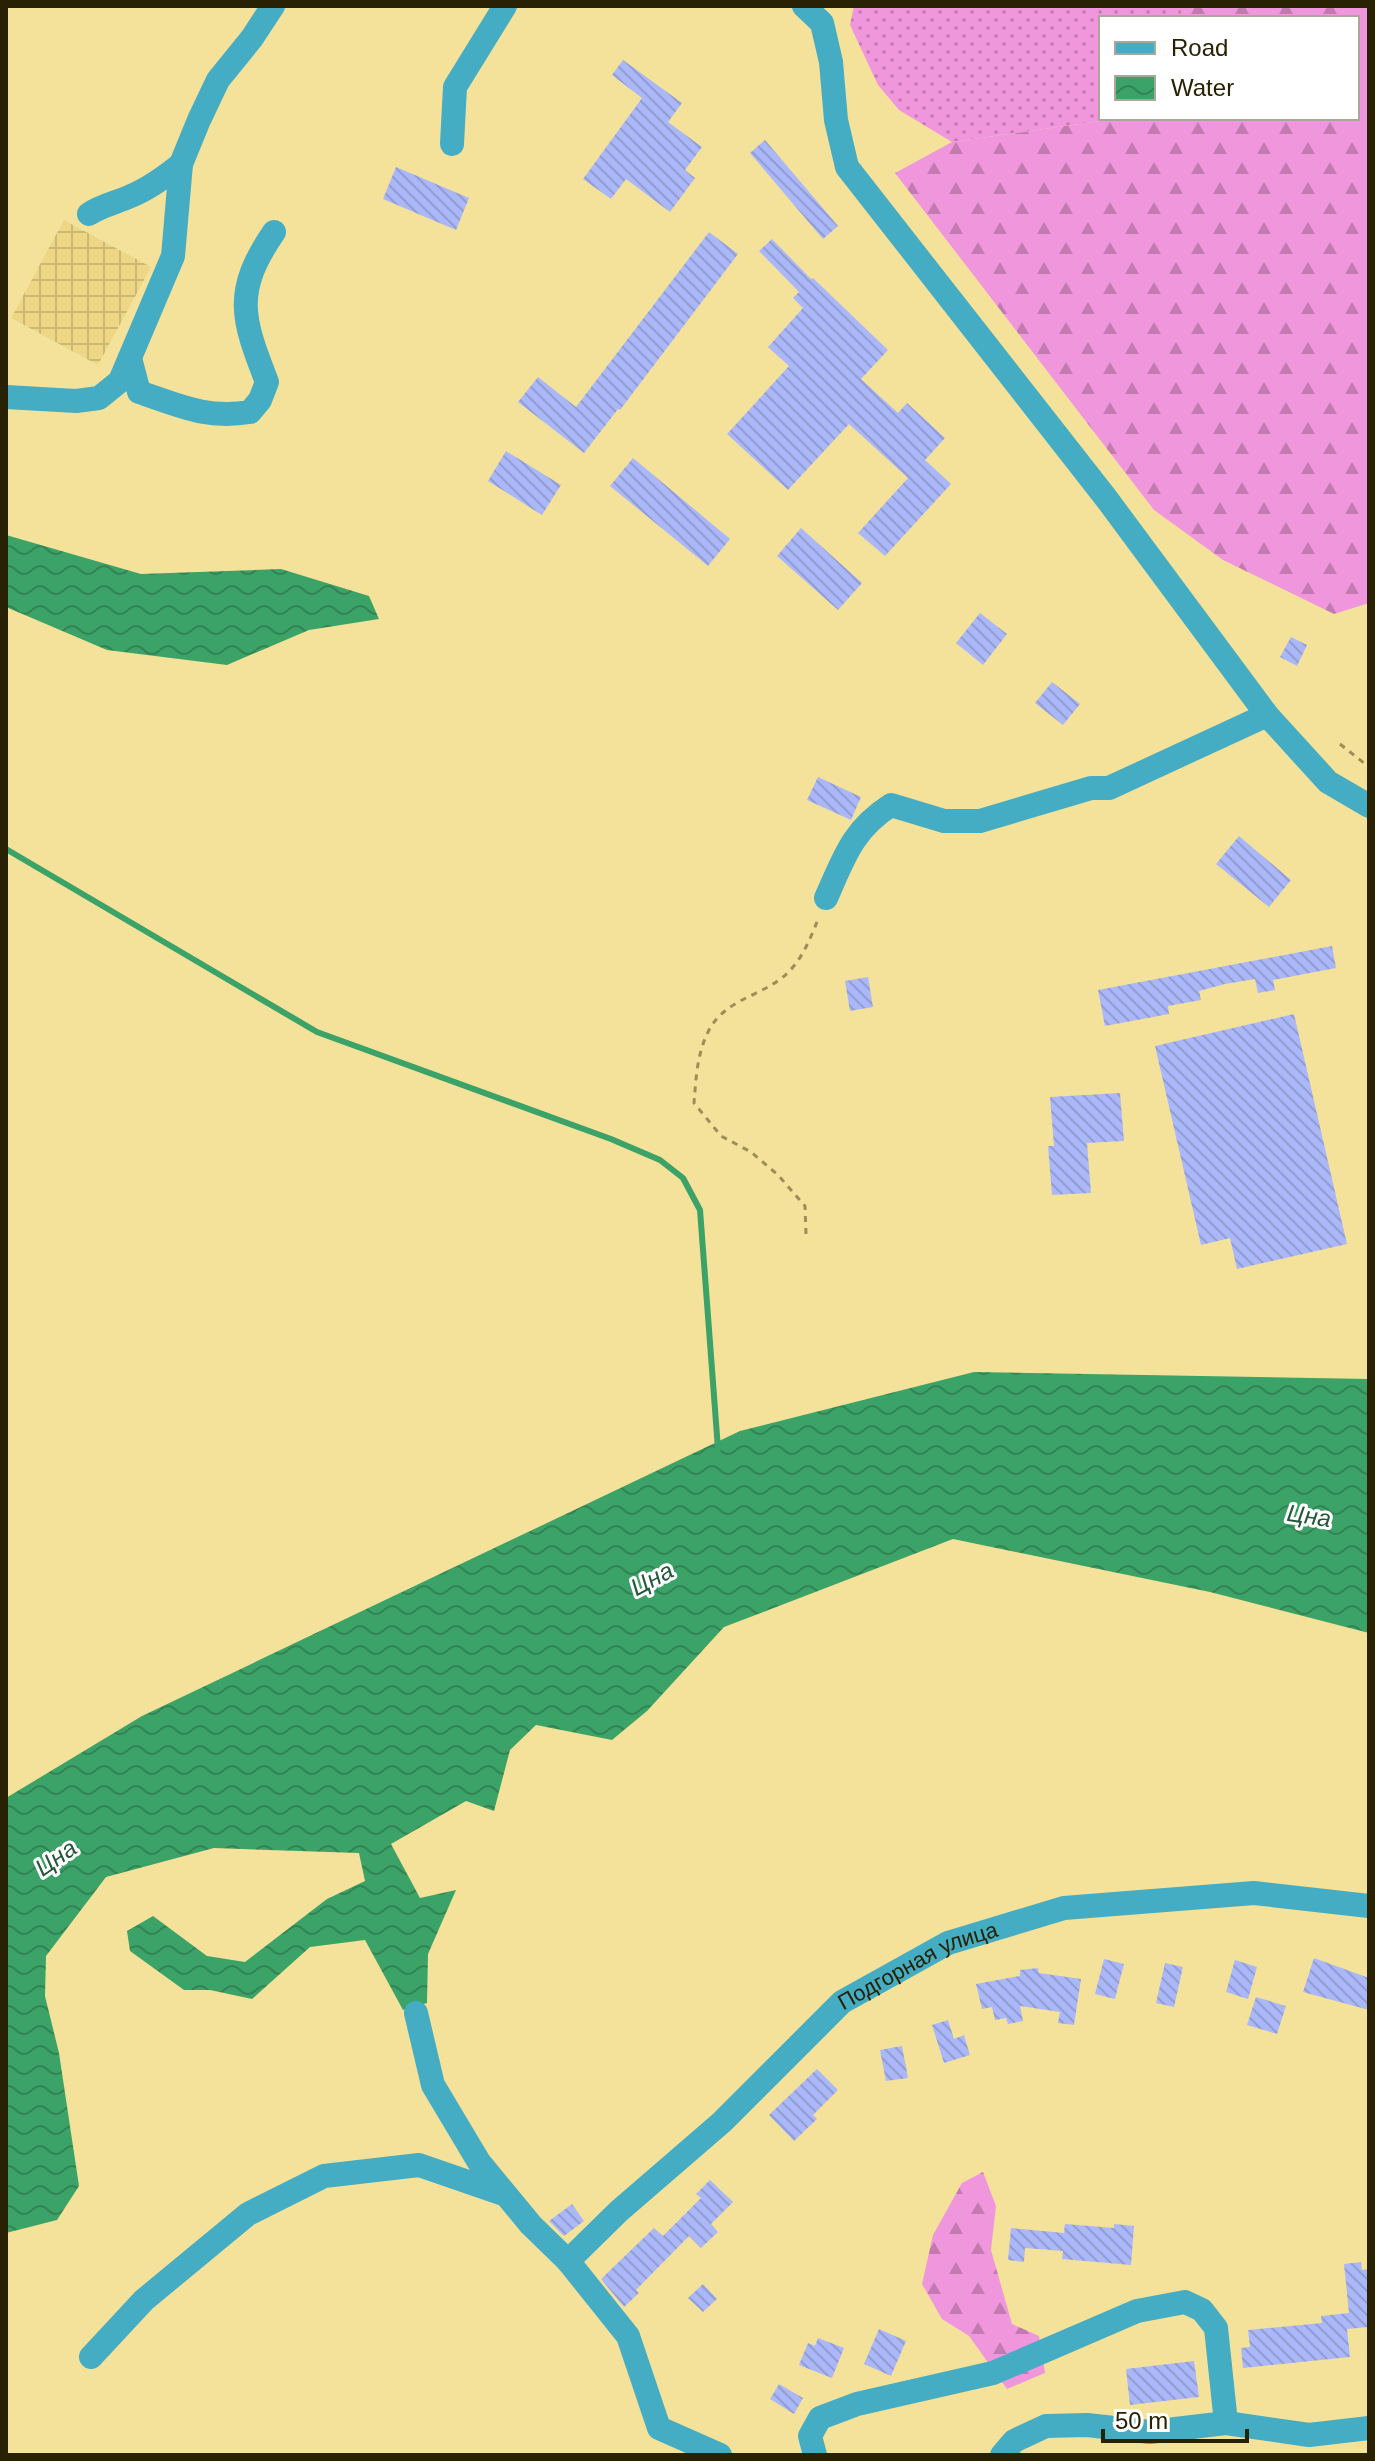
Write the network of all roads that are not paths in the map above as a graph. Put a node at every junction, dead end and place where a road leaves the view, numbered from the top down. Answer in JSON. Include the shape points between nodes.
{"nodes":[{"id":1,"x":273,"y":6,"type":"edge"},
{"id":2,"x":294,"y":6,"type":"edge"},
{"id":3,"x":505,"y":6,"type":"edge"},
{"id":4,"x":818,"y":12,"type":"edge"},
{"id":5,"x":252,"y":38,"type":"junction"},
{"id":6,"x":452,"y":144,"type":"dead end"},
{"id":7,"x":181,"y":164,"type":"junction"},
{"id":8,"x":89,"y":214,"type":"dead end"},
{"id":9,"x":274,"y":232,"type":"dead end"},
{"id":10,"x":130,"y":358,"type":"junction"},
{"id":11,"x":6,"y":397,"type":"edge"},
{"id":12,"x":1267,"y":715,"type":"junction"},
{"id":13,"x":1369,"y":806,"type":"edge"},
{"id":14,"x":826,"y":898,"type":"road end"},
{"id":15,"x":1369,"y":1906,"type":"edge"},
{"id":16,"x":416,"y":2013,"type":"dead end"},
{"id":17,"x":506,"y":2195,"type":"junction"},
{"id":18,"x":568,"y":2261,"type":"junction"},
{"id":19,"x":91,"y":2357,"type":"dead end"},
{"id":20,"x":1226,"y":2423,"type":"junction"},
{"id":21,"x":1369,"y":2428,"type":"edge"},
{"id":22,"x":720,"y":2455,"type":"edge"},
{"id":23,"x":815,"y":2455,"type":"edge"},
{"id":24,"x":1002,"y":2455,"type":"edge"}],
"edges":[{"from":1,"to":5,"type":"street"},
{"from":2,"to":5,"type":"street"},
{"from":3,"to":6,"type":"street","via":[[455,87]]},
{"from":4,"to":12,"type":"street","via":[[847,167],[1106,498]]},
{"from":5,"to":7,"type":"street","via":[[218,80]]},
{"from":7,"to":8,"type":"street","via":[[160,182]]},
{"from":7,"to":10,"type":"street","via":[[173,256]]},
{"from":9,"to":10,"type":"street","via":[[257,257],[245,297],[247,331],[267,382],[250,412],[197,412],[139,392]]},
{"from":10,"to":11,"type":"street","via":[[120,381],[99,398]]},
{"from":12,"to":13,"type":"street","via":[[1328,782]]},
{"from":12,"to":14,"type":"street","via":[[1109,788],[1091,788],[980,821],[944,821],[891,805],[854,838]]},
{"from":15,"to":18,"type":"street","name":"Подгорная улица","via":[[1254,1893],[1064,1908],[948,1943],[842,2002],[722,2122]]},
{"from":16,"to":17,"type":"street","via":[[433,2085],[479,2162]]},
{"from":17,"to":18,"type":"street"},
{"from":17,"to":19,"type":"street","via":[[419,2165],[324,2176],[248,2214],[144,2300]]},
{"from":18,"to":22,"type":"street","via":[[628,2336],[659,2428]]},
{"from":20,"to":21,"type":"street","via":[[1309,2435]]},
{"from":20,"to":23,"type":"street","via":[[1216,2328],[1202,2310],[1185,2302],[1137,2311],[993,2373],[857,2404],[820,2418],[810,2436]]},
{"from":20,"to":24,"type":"street","via":[[1150,2432],[1046,2426],[1014,2441]]}]}
